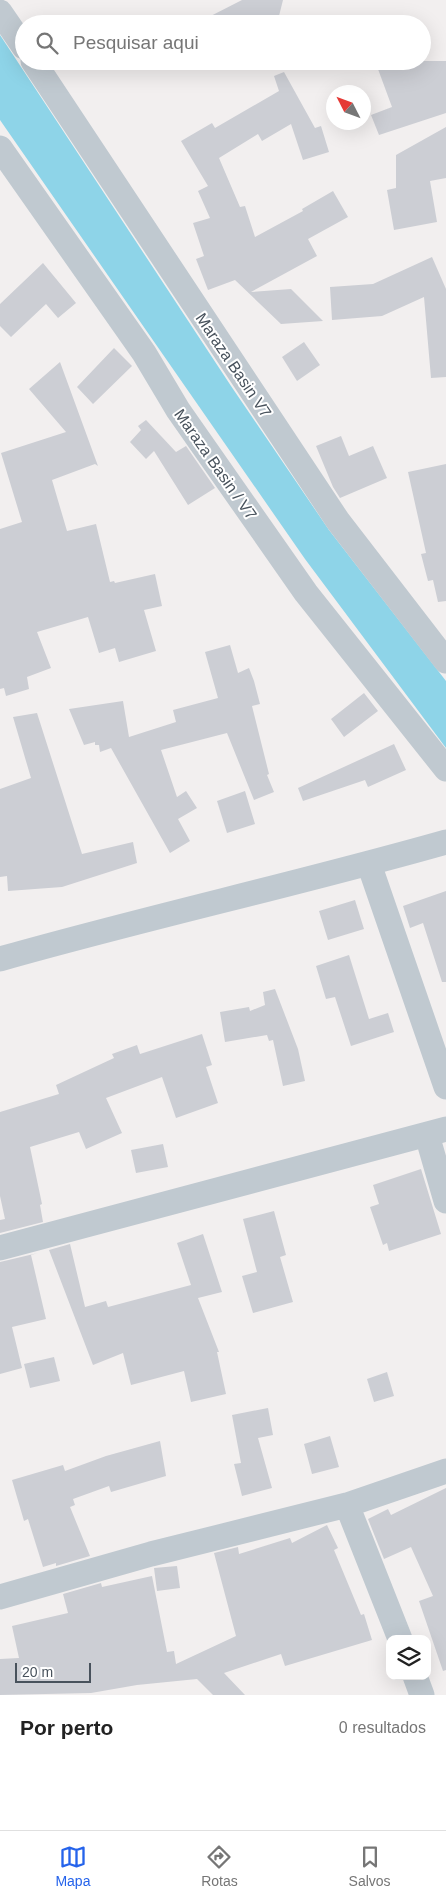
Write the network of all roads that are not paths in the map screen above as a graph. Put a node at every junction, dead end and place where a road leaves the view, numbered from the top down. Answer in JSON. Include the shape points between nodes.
{"nodes":[{"id":1,"x":0,"y":12,"type":"edge"},
{"id":2,"x":15,"y":34,"type":"edge"},
{"id":3,"x":39,"y":70,"type":"edge"},
{"id":4,"x":0,"y":148,"type":"edge"},
{"id":5,"x":446,"y":661,"type":"edge"},
{"id":6,"x":446,"y":769,"type":"edge"},
{"id":7,"x":446,"y":842,"type":"edge"},
{"id":8,"x":369,"y":864,"type":"junction"},
{"id":9,"x":0,"y":959,"type":"edge"},
{"id":10,"x":446,"y":1087,"type":"edge"},
{"id":11,"x":436,"y":1132,"type":"edge"},
{"id":12,"x":446,"y":1201,"type":"edge"},
{"id":13,"x":0,"y":1248,"type":"edge"},
{"id":14,"x":446,"y":1471,"type":"edge"},
{"id":15,"x":347,"y":1505,"type":"junction"},
{"id":16,"x":0,"y":1597,"type":"edge"},
{"id":17,"x":398,"y":1635,"type":"edge"},
{"id":18,"x":416,"y":1680,"type":"edge"},
{"id":19,"x":422,"y":1695,"type":"edge"}],
"edges":[{"from":1,"to":2,"type":"street"},
{"from":3,"to":5,"type":"street","name":"Maraza Basin V7","via":[[338,521]]},
{"from":4,"to":6,"type":"street","name":"Maraza Basin / V7","via":[[306,593]]},
{"from":7,"to":8,"type":"street"},
{"from":8,"to":9,"type":"street","via":[[127,923]]},
{"from":8,"to":10,"type":"street"},
{"from":11,"to":12,"type":"street"},
{"from":11,"to":13,"type":"street"},
{"from":14,"to":15,"type":"street"},
{"from":15,"to":16,"type":"street","via":[[150,1554]]},
{"from":15,"to":17,"type":"street"},
{"from":18,"to":19,"type":"street"}]}
